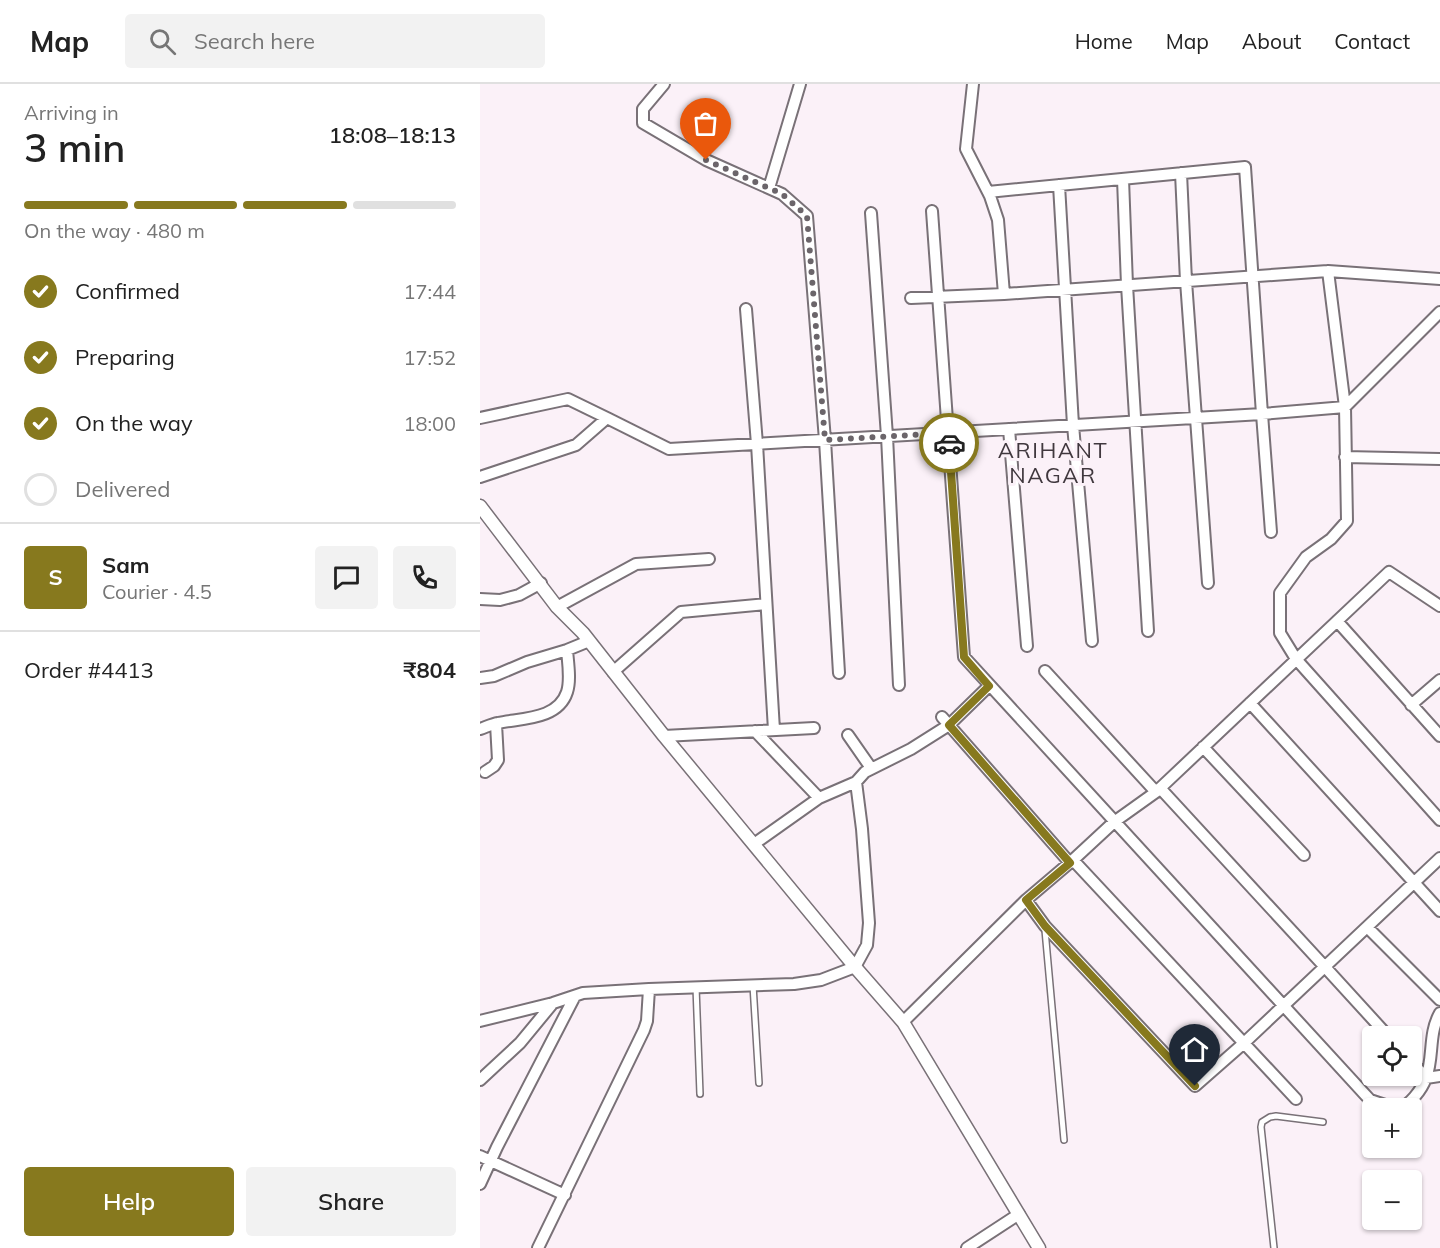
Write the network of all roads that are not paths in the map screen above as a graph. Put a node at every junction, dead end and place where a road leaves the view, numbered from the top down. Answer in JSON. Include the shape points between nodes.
{"nodes":[{"id":1,"x":664,"y":84,"type":"edge"},
{"id":2,"x":800,"y":84,"type":"edge"},
{"id":3,"x":973,"y":84,"type":"edge"},
{"id":4,"x":1181,"y":173,"type":"junction"},
{"id":5,"x":1123,"y":179,"type":"junction"},
{"id":6,"x":1059,"y":185,"type":"junction"},
{"id":7,"x":769,"y":188,"type":"junction"},
{"id":8,"x":988,"y":192,"type":"junction"},
{"id":9,"x":932,"y":211,"type":"dead end"},
{"id":10,"x":871,"y":213,"type":"dead end"},
{"id":11,"x":1328,"y":271,"type":"junction"},
{"id":12,"x":1252,"y":276,"type":"junction"},
{"id":13,"x":1440,"y":279,"type":"edge"},
{"id":14,"x":1186,"y":281,"type":"junction"},
{"id":15,"x":1127,"y":285,"type":"junction"},
{"id":16,"x":1064,"y":290,"type":"junction"},
{"id":17,"x":1004,"y":294,"type":"junction"},
{"id":18,"x":939,"y":296,"type":"junction"},
{"id":19,"x":911,"y":298,"type":"dead end"},
{"id":20,"x":746,"y":309,"type":"dead end"},
{"id":21,"x":1440,"y":312,"type":"edge"},
{"id":22,"x":1345,"y":406,"type":"junction"},
{"id":23,"x":1262,"y":414,"type":"junction"},
{"id":24,"x":480,"y":418,"type":"edge"},
{"id":25,"x":608,"y":418,"type":"junction"},
{"id":26,"x":1197,"y":418,"type":"junction"},
{"id":27,"x":1135,"y":422,"type":"junction"},
{"id":28,"x":1073,"y":425,"type":"junction"},
{"id":29,"x":1009,"y":429,"type":"junction"},
{"id":30,"x":948,"y":433,"type":"junction"},
{"id":31,"x":887,"y":436,"type":"junction"},
{"id":32,"x":825,"y":440,"type":"junction"},
{"id":33,"x":757,"y":444,"type":"junction"},
{"id":34,"x":1345,"y":457,"type":"junction"},
{"id":35,"x":1440,"y":459,"type":"edge"},
{"id":36,"x":480,"y":477,"type":"edge"},
{"id":37,"x":480,"y":506,"type":"edge"},
{"id":38,"x":1271,"y":532,"type":"dead end"},
{"id":39,"x":709,"y":559,"type":"dead end"},
{"id":40,"x":1209,"y":583,"type":"dead end"},
{"id":41,"x":541,"y":584,"type":"junction"},
{"id":42,"x":480,"y":599,"type":"edge"},
{"id":43,"x":766,"y":604,"type":"junction"},
{"id":44,"x":1440,"y":606,"type":"edge"},
{"id":45,"x":557,"y":607,"type":"junction"},
{"id":46,"x":1337,"y":621,"type":"junction"},
{"id":47,"x":1148,"y":631,"type":"dead end"},
{"id":48,"x":1092,"y":641,"type":"dead end"},
{"id":49,"x":589,"y":642,"type":"junction"},
{"id":50,"x":1027,"y":646,"type":"dead end"},
{"id":51,"x":567,"y":650,"type":"junction"},
{"id":52,"x":1296,"y":659,"type":"junction"},
{"id":53,"x":1045,"y":671,"type":"dead end"},
{"id":54,"x":613,"y":672,"type":"junction"},
{"id":55,"x":838,"y":673,"type":"dead end"},
{"id":56,"x":480,"y":678,"type":"edge"},
{"id":57,"x":1440,"y":680,"type":"edge"},
{"id":58,"x":899,"y":685,"type":"dead end"},
{"id":59,"x":989,"y":686,"type":"junction"},
{"id":60,"x":1250,"y":703,"type":"junction"},
{"id":61,"x":1411,"y":705,"type":"junction"},
{"id":62,"x":945,"y":721,"type":"junction"},
{"id":63,"x":496,"y":723,"type":"junction"},
{"id":64,"x":814,"y":728,"type":"dead end"},
{"id":65,"x":480,"y":729,"type":"edge"},
{"id":66,"x":774,"y":730,"type":"junction"},
{"id":67,"x":755,"y":731,"type":"junction"},
{"id":68,"x":848,"y":735,"type":"dead end"},
{"id":69,"x":664,"y":736,"type":"junction"},
{"id":70,"x":1440,"y":736,"type":"edge"},
{"id":71,"x":1203,"y":747,"type":"junction"},
{"id":72,"x":871,"y":768,"type":"junction"},
{"id":73,"x":485,"y":772,"type":"dead end"},
{"id":74,"x":856,"y":783,"type":"junction"},
{"id":75,"x":1158,"y":790,"type":"junction"},
{"id":76,"x":819,"y":798,"type":"junction"},
{"id":77,"x":1440,"y":820,"type":"edge"},
{"id":78,"x":1114,"y":822,"type":"junction"},
{"id":79,"x":754,"y":844,"type":"junction"},
{"id":80,"x":1304,"y":855,"type":"dead end"},
{"id":81,"x":1440,"y":858,"type":"edge"},
{"id":82,"x":1071,"y":862,"type":"junction"},
{"id":83,"x":1414,"y":883,"type":"junction"},
{"id":84,"x":1026,"y":900,"type":"junction"},
{"id":85,"x":1440,"y":911,"type":"edge"},
{"id":86,"x":1045,"y":926,"type":"junction"},
{"id":87,"x":1367,"y":927,"type":"junction"},
{"id":88,"x":1325,"y":966,"type":"junction"},
{"id":89,"x":855,"y":967,"type":"junction"},
{"id":90,"x":753,"y":985,"type":"junction"},
{"id":91,"x":696,"y":987,"type":"junction"},
{"id":92,"x":649,"y":988,"type":"junction"},
{"id":93,"x":575,"y":996,"type":"junction"},
{"id":94,"x":1440,"y":1000,"type":"edge"},
{"id":95,"x":553,"y":1003,"type":"junction"},
{"id":96,"x":1284,"y":1006,"type":"junction"},
{"id":97,"x":1440,"y":1013,"type":"edge"},
{"id":98,"x":480,"y":1020,"type":"edge"},
{"id":99,"x":903,"y":1022,"type":"junction"},
{"id":100,"x":1379,"y":1026,"type":"edge"},
{"id":101,"x":1244,"y":1043,"type":"junction"},
{"id":102,"x":1422,"y":1073,"type":"edge"},
{"id":103,"x":1440,"y":1076,"type":"edge"},
{"id":104,"x":1426,"y":1078,"type":"junction"},
{"id":105,"x":480,"y":1080,"type":"edge"},
{"id":106,"x":759,"y":1083,"type":"dead end"},
{"id":107,"x":700,"y":1094,"type":"dead end"},
{"id":108,"x":1368,"y":1098,"type":"edge"},
{"id":109,"x":1414,"y":1098,"type":"edge"},
{"id":110,"x":1296,"y":1099,"type":"dead end"},
{"id":111,"x":1323,"y":1122,"type":"dead end"},
{"id":112,"x":1064,"y":1140,"type":"dead end"},
{"id":113,"x":480,"y":1156,"type":"edge"},
{"id":114,"x":491,"y":1161,"type":"junction"},
{"id":115,"x":480,"y":1184,"type":"edge"},
{"id":116,"x":565,"y":1195,"type":"junction"},
{"id":117,"x":1019,"y":1214,"type":"junction"},
{"id":118,"x":538,"y":1248,"type":"edge"},
{"id":119,"x":967,"y":1248,"type":"edge"},
{"id":120,"x":1039,"y":1248,"type":"edge"},
{"id":121,"x":1274,"y":1248,"type":"edge"}],
"edges":[{"from":1,"to":7,"type":"street","via":[[643,109],[643,123],[706,160]]},
{"from":2,"to":7,"type":"street"},
{"from":3,"to":8,"type":"street","via":[[966,149]]},
{"from":4,"to":5,"type":"street"},
{"from":4,"to":12,"type":"street","via":[[1245,167]]},
{"from":4,"to":14,"type":"street"},
{"from":5,"to":6,"type":"street"},
{"from":5,"to":15,"type":"street"},
{"from":6,"to":8,"type":"street"},
{"from":6,"to":16,"type":"street"},
{"from":7,"to":32,"type":"street","via":[[807,216]]},
{"from":8,"to":17,"type":"street","via":[[998,220]]},
{"from":9,"to":18,"type":"street"},
{"from":10,"to":31,"type":"street"},
{"from":11,"to":12,"type":"street"},
{"from":11,"to":13,"type":"street"},
{"from":11,"to":22,"type":"street"},
{"from":12,"to":14,"type":"street"},
{"from":12,"to":23,"type":"street"},
{"from":14,"to":15,"type":"street"},
{"from":14,"to":26,"type":"street"},
{"from":15,"to":16,"type":"street"},
{"from":15,"to":27,"type":"street"},
{"from":16,"to":17,"type":"street"},
{"from":16,"to":28,"type":"street"},
{"from":17,"to":18,"type":"street"},
{"from":18,"to":19,"type":"street"},
{"from":18,"to":30,"type":"street"},
{"from":20,"to":33,"type":"street"},
{"from":21,"to":22,"type":"street"},
{"from":22,"to":23,"type":"street"},
{"from":22,"to":34,"type":"street"},
{"from":23,"to":26,"type":"street"},
{"from":23,"to":38,"type":"street"},
{"from":24,"to":25,"type":"street","via":[[568,399]]},
{"from":25,"to":33,"type":"street","via":[[669,449]]},
{"from":25,"to":36,"type":"street","via":[[576,445]]},
{"from":26,"to":27,"type":"street"},
{"from":26,"to":40,"type":"street"},
{"from":27,"to":28,"type":"street"},
{"from":27,"to":47,"type":"street"},
{"from":28,"to":29,"type":"street"},
{"from":28,"to":48,"type":"street"},
{"from":29,"to":30,"type":"street"},
{"from":29,"to":50,"type":"street"},
{"from":30,"to":31,"type":"street"},
{"from":30,"to":59,"type":"street","via":[[964,657]]},
{"from":31,"to":32,"type":"street"},
{"from":31,"to":58,"type":"street"},
{"from":32,"to":33,"type":"street"},
{"from":32,"to":55,"type":"street"},
{"from":33,"to":43,"type":"street"},
{"from":34,"to":35,"type":"street"},
{"from":34,"to":52,"type":"street","via":[[1347,521],[1306,557],[1280,593],[1280,633]]},
{"from":37,"to":41,"type":"street"},
{"from":39,"to":45,"type":"street","via":[[636,564]]},
{"from":41,"to":42,"type":"street","via":[[500,600]]},
{"from":41,"to":45,"type":"street"},
{"from":43,"to":54,"type":"street","via":[[681,612]]},
{"from":43,"to":66,"type":"street"},
{"from":44,"to":46,"type":"street","via":[[1389,572]]},
{"from":45,"to":49,"type":"street"},
{"from":46,"to":52,"type":"street"},
{"from":46,"to":61,"type":"street"},
{"from":49,"to":51,"type":"street"},
{"from":49,"to":54,"type":"street"},
{"from":51,"to":56,"type":"street"},
{"from":51,"to":63,"type":"street","via":[[567,694],[559,706],[535,717]]},
{"from":52,"to":60,"type":"street"},
{"from":52,"to":77,"type":"street"},
{"from":53,"to":75,"type":"street"},
{"from":54,"to":69,"type":"street"},
{"from":57,"to":61,"type":"street"},
{"from":59,"to":62,"type":"street"},
{"from":59,"to":78,"type":"street"},
{"from":60,"to":71,"type":"street"},
{"from":60,"to":83,"type":"street"},
{"from":61,"to":70,"type":"street"},
{"from":62,"to":72,"type":"street","via":[[911,749]]},
{"from":62,"to":82,"type":"street"},
{"from":63,"to":65,"type":"street"},
{"from":63,"to":73,"type":"street","via":[[498,760]]},
{"from":64,"to":66,"type":"street"},
{"from":66,"to":67,"type":"street"},
{"from":67,"to":69,"type":"street"},
{"from":67,"to":76,"type":"street"},
{"from":68,"to":72,"type":"street"},
{"from":69,"to":79,"type":"street"},
{"from":71,"to":75,"type":"street"},
{"from":71,"to":80,"type":"street"},
{"from":72,"to":74,"type":"street"},
{"from":74,"to":76,"type":"street"},
{"from":74,"to":89,"type":"street","via":[[869,923],[867,945]]},
{"from":75,"to":78,"type":"street"},
{"from":75,"to":88,"type":"street"},
{"from":76,"to":79,"type":"street"},
{"from":78,"to":82,"type":"street"},
{"from":78,"to":96,"type":"street"},
{"from":79,"to":89,"type":"street"},
{"from":81,"to":83,"type":"street"},
{"from":82,"to":84,"type":"street"},
{"from":82,"to":101,"type":"street"},
{"from":83,"to":85,"type":"street"},
{"from":83,"to":87,"type":"street"},
{"from":84,"to":86,"type":"street"},
{"from":84,"to":99,"type":"street"},
{"from":86,"to":101,"type":"street","via":[[1195,1086]]},
{"from":86,"to":112,"type":"lane"},
{"from":87,"to":88,"type":"street"},
{"from":87,"to":94,"type":"street"},
{"from":88,"to":96,"type":"street"},
{"from":88,"to":100,"type":"street"},
{"from":89,"to":90,"type":"street","via":[[821,980]]},
{"from":89,"to":99,"type":"street"},
{"from":90,"to":91,"type":"street"},
{"from":90,"to":106,"type":"lane"},
{"from":91,"to":92,"type":"street"},
{"from":91,"to":107,"type":"lane"},
{"from":92,"to":93,"type":"street"},
{"from":92,"to":116,"type":"street","via":[[644,1030]]},
{"from":93,"to":95,"type":"street"},
{"from":93,"to":114,"type":"street"},
{"from":95,"to":98,"type":"street"},
{"from":95,"to":105,"type":"street"},
{"from":96,"to":101,"type":"street"},
{"from":96,"to":108,"type":"street"},
{"from":97,"to":104,"type":"street","via":[[1433,1028]]},
{"from":99,"to":117,"type":"street"},
{"from":101,"to":110,"type":"street"},
{"from":102,"to":104,"type":"street"},
{"from":103,"to":104,"type":"street"},
{"from":104,"to":109,"type":"street"},
{"from":111,"to":121,"type":"lane","via":[[1276,1116],[1262,1122]]},
{"from":113,"to":114,"type":"street"},
{"from":114,"to":115,"type":"street"},
{"from":114,"to":116,"type":"street"},
{"from":116,"to":118,"type":"street"},
{"from":117,"to":119,"type":"street"},
{"from":117,"to":120,"type":"street"}]}
